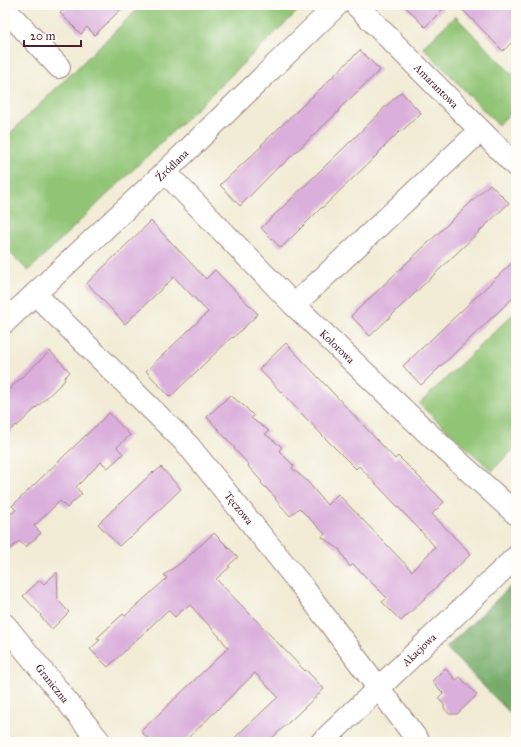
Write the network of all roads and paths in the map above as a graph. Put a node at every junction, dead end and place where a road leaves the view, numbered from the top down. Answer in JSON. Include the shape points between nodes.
{"nodes":[{"id":1,"x":336,"y":5,"type":"edge"},
{"id":2,"x":356,"y":5,"type":"edge"},
{"id":3,"x":5,"y":9,"type":"edge"},
{"id":4,"x":59,"y":67,"type":"dead end"},
{"id":5,"x":480,"y":131,"type":"junction"},
{"id":6,"x":516,"y":166,"type":"edge"},
{"id":7,"x":165,"y":172,"type":"junction"},
{"id":8,"x":35,"y":294,"type":"junction"},
{"id":9,"x":294,"y":305,"type":"junction"},
{"id":10,"x":5,"y":322,"type":"edge"},
{"id":11,"x":516,"y":514,"type":"edge"},
{"id":12,"x":516,"y":557,"type":"edge"},
{"id":13,"x":5,"y":625,"type":"edge"},
{"id":14,"x":379,"y":688,"type":"junction"},
{"id":15,"x":100,"y":742,"type":"edge"},
{"id":16,"x":322,"y":742,"type":"edge"},
{"id":17,"x":419,"y":742,"type":"edge"}],
"edges":[{"from":1,"to":7,"type":"street","name":"Źródlana"},
{"from":2,"to":5,"type":"street","name":"Amarantowa"},
{"from":3,"to":4,"type":"street"},
{"from":5,"to":6,"type":"street","name":"Amarantowa"},
{"from":5,"to":9,"type":"street"},
{"from":7,"to":8,"type":"street","name":"Źródlana"},
{"from":7,"to":9,"type":"street","name":"Kolorowa"},
{"from":8,"to":10,"type":"street","name":"Źródlana"},
{"from":8,"to":14,"type":"street","name":"Tęczowa","via":[[188,445],[305,590]]},
{"from":9,"to":11,"type":"street","name":"Kolorowa"},
{"from":12,"to":14,"type":"street","name":"Akacjowa"},
{"from":13,"to":15,"type":"street","name":"Graniczna"},
{"from":14,"to":16,"type":"street","name":"Akacjowa"},
{"from":14,"to":17,"type":"street","name":"Tęczowa"}]}
